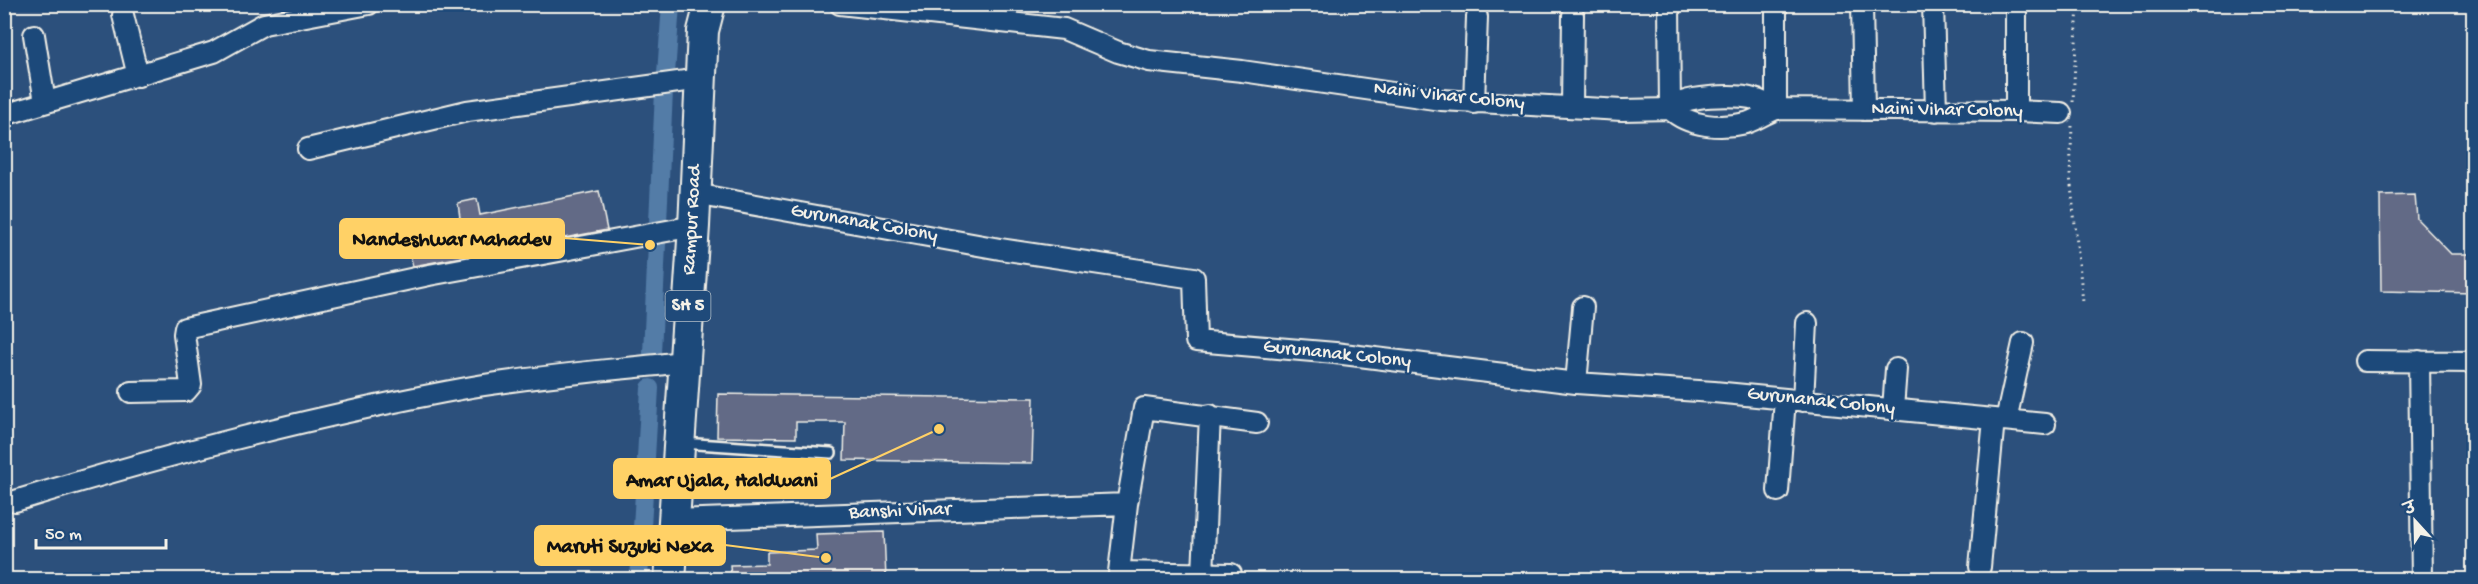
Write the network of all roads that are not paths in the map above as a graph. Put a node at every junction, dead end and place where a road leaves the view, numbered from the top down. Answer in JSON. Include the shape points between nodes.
{"nodes":[{"id":1,"x":369,"y":4,"type":"edge"},
{"id":2,"x":840,"y":4,"type":"edge"},
{"id":3,"x":1669,"y":4,"type":"edge"},
{"id":4,"x":1862,"y":4,"type":"edge"},
{"id":5,"x":1933,"y":4,"type":"edge"},
{"id":6,"x":2016,"y":4,"type":"edge"},
{"id":7,"x":1776,"y":6,"type":"edge"},
{"id":8,"x":705,"y":14,"type":"edge"},
{"id":9,"x":123,"y":15,"type":"dead end"},
{"id":10,"x":1573,"y":15,"type":"dead end"},
{"id":11,"x":1476,"y":17,"type":"dead end"},
{"id":12,"x":34,"y":35,"type":"dead end"},
{"id":13,"x":138,"y":76,"type":"junction"},
{"id":14,"x":700,"y":79,"type":"junction"},
{"id":15,"x":45,"y":102,"type":"junction"},
{"id":16,"x":1474,"y":103,"type":"junction"},
{"id":17,"x":1572,"y":107,"type":"junction"},
{"id":18,"x":1670,"y":109,"type":"junction"},
{"id":19,"x":1776,"y":109,"type":"junction"},
{"id":20,"x":1864,"y":110,"type":"junction"},
{"id":21,"x":1936,"y":111,"type":"junction"},
{"id":22,"x":2016,"y":111,"type":"junction"},
{"id":23,"x":2069,"y":113,"type":"road end"},
{"id":24,"x":4,"y":115,"type":"edge"},
{"id":25,"x":308,"y":149,"type":"dead end"},
{"id":26,"x":695,"y":194,"type":"junction"},
{"id":27,"x":694,"y":226,"type":"junction"},
{"id":28,"x":1583,"y":307,"type":"dead end"},
{"id":29,"x":1807,"y":323,"type":"dead end"},
{"id":30,"x":2023,"y":343,"type":"dead end"},
{"id":31,"x":2365,"y":361,"type":"dead end"},
{"id":32,"x":684,"y":362,"type":"junction"},
{"id":33,"x":2419,"y":362,"type":"junction"},
{"id":34,"x":2474,"y":362,"type":"edge"},
{"id":35,"x":1896,"y":369,"type":"dead end"},
{"id":36,"x":1576,"y":382,"type":"junction"},
{"id":37,"x":131,"y":392,"type":"dead end"},
{"id":38,"x":1794,"y":400,"type":"junction"},
{"id":39,"x":1893,"y":409,"type":"junction"},
{"id":40,"x":1210,"y":415,"type":"junction"},
{"id":41,"x":2000,"y":420,"type":"junction"},
{"id":42,"x":1257,"y":423,"type":"dead end"},
{"id":43,"x":2045,"y":424,"type":"dead end"},
{"id":44,"x":679,"y":443,"type":"junction"},
{"id":45,"x":831,"y":453,"type":"dead end"},
{"id":46,"x":1778,"y":490,"type":"dead end"},
{"id":47,"x":15,"y":501,"type":"dead end"},
{"id":48,"x":1127,"y":504,"type":"junction"},
{"id":49,"x":674,"y":520,"type":"junction"},
{"id":50,"x":1980,"y":567,"type":"dead end"},
{"id":51,"x":1203,"y":574,"type":"junction"},
{"id":52,"x":1231,"y":574,"type":"dead end"},
{"id":53,"x":670,"y":579,"type":"edge"},
{"id":54,"x":2422,"y":579,"type":"edge"}],
"edges":[{"from":1,"to":13,"type":"street","via":[[264,24],[214,52]]},
{"from":2,"to":16,"type":"street","name":"Naini Vihar Colony","via":[[1064,29],[1149,61]]},
{"from":3,"to":18,"type":"street"},
{"from":4,"to":20,"type":"street"},
{"from":5,"to":21,"type":"street"},
{"from":6,"to":22,"type":"street"},
{"from":7,"to":19,"type":"street"},
{"from":8,"to":14,"type":"main road","name":"Rampur Road","number":"SH 5"},
{"from":9,"to":13,"type":"street"},
{"from":10,"to":17,"type":"street"},
{"from":11,"to":16,"type":"street"},
{"from":12,"to":15,"type":"street"},
{"from":13,"to":15,"type":"street"},
{"from":14,"to":25,"type":"street","via":[[467,111]]},
{"from":14,"to":26,"type":"main road","name":"Rampur Road","number":"SH 5"},
{"from":15,"to":24,"type":"street"},
{"from":16,"to":17,"type":"street","name":"Naini Vihar Colony"},
{"from":17,"to":18,"type":"street","name":"Naini Vihar Colony"},
{"from":18,"to":19,"type":"street","name":"Naini Vihar Colony","via":[[1689,99],[1704,97],[1752,98]]},
{"from":18,"to":19,"type":"street","via":[[1688,121],[1720,126],[1749,122]]},
{"from":19,"to":20,"type":"street","name":"Naini Vihar Colony"},
{"from":20,"to":21,"type":"street","name":"Naini Vihar Colony"},
{"from":21,"to":22,"type":"street","name":"Naini Vihar Colony"},
{"from":22,"to":23,"type":"street","name":"Naini Vihar Colony"},
{"from":26,"to":27,"type":"main road","name":"Rampur Road","number":"SH 5"},
{"from":26,"to":36,"type":"street","name":"Gurunanak Colony","via":[[1000,249],[1194,278],[1196,341]]},
{"from":27,"to":32,"type":"main road","name":"Rampur Road","number":"SH 5"},
{"from":27,"to":37,"type":"street","via":[[429,275],[185,328],[189,388]]},
{"from":28,"to":36,"type":"street"},
{"from":29,"to":38,"type":"street"},
{"from":30,"to":41,"type":"street"},
{"from":31,"to":33,"type":"street"},
{"from":32,"to":44,"type":"main road","name":"Rampur Road","number":"SH 5"},
{"from":32,"to":47,"type":"street","via":[[474,387],[260,431]]},
{"from":33,"to":34,"type":"street"},
{"from":33,"to":54,"type":"street"},
{"from":35,"to":39,"type":"street"},
{"from":36,"to":38,"type":"street","name":"Gurunanak Colony"},
{"from":38,"to":39,"type":"street","name":"Gurunanak Colony"},
{"from":38,"to":46,"type":"street"},
{"from":39,"to":41,"type":"street","name":"Gurunanak Colony"},
{"from":40,"to":42,"type":"street"},
{"from":40,"to":48,"type":"street","via":[[1144,408]]},
{"from":40,"to":51,"type":"street"},
{"from":41,"to":43,"type":"street","name":"Gurunanak Colony"},
{"from":41,"to":50,"type":"street"},
{"from":44,"to":45,"type":"lane"},
{"from":44,"to":49,"type":"main road","name":"Rampur Road","number":"SH 5"},
{"from":48,"to":49,"type":"street","name":"Banshi Vihar"},
{"from":48,"to":51,"type":"street","via":[[1119,572]]},
{"from":49,"to":53,"type":"main road","name":"Rampur Road","number":"SH 5"},
{"from":51,"to":52,"type":"street"}]}
